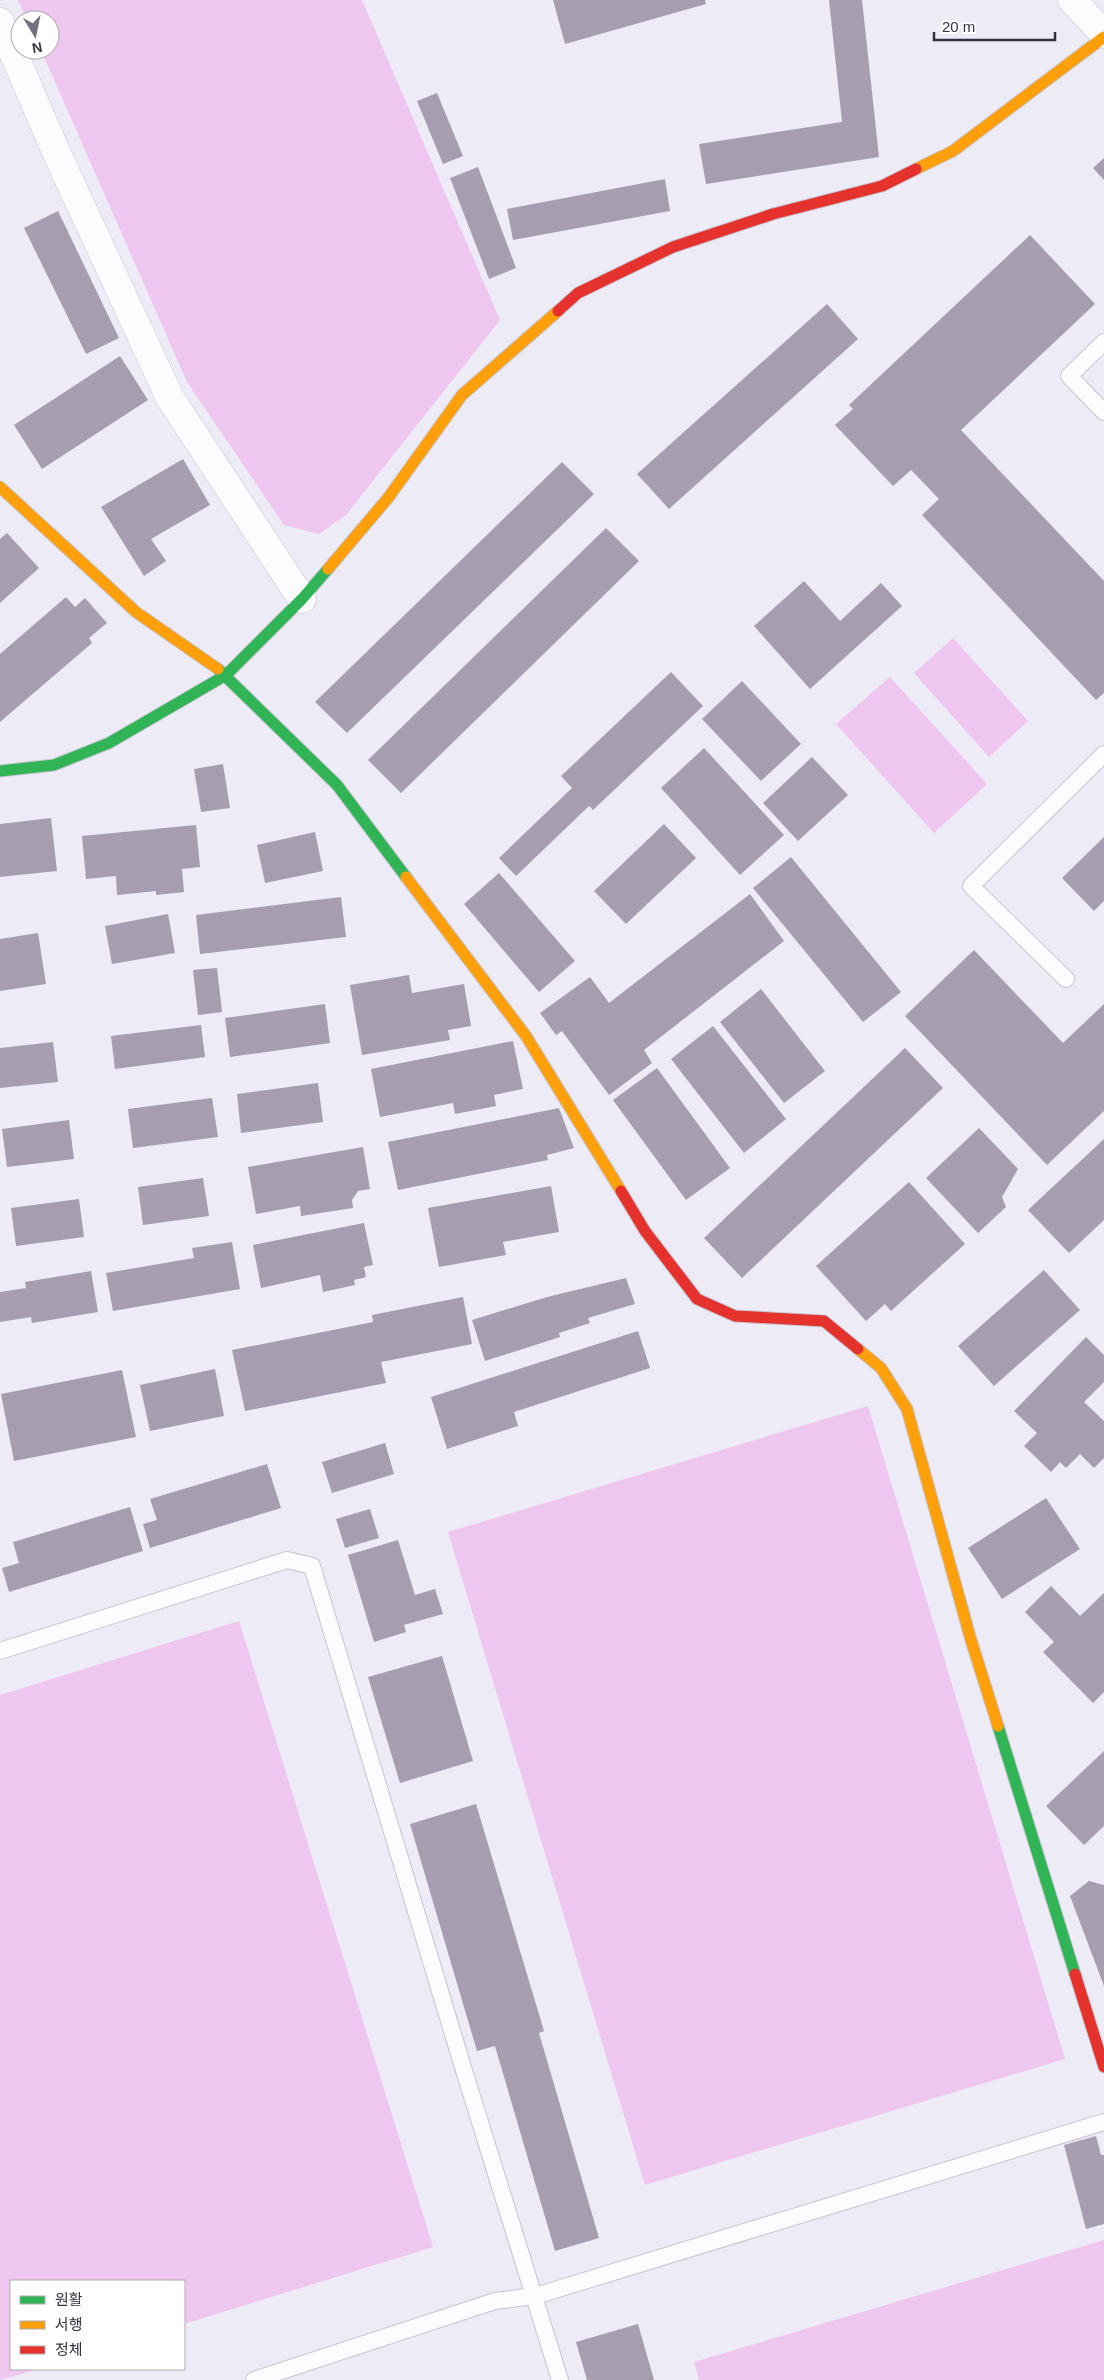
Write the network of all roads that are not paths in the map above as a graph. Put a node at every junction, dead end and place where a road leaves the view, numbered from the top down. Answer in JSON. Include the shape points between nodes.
{"nodes":[{"id":1,"x":1072,"y":0,"type":"edge"},
{"id":2,"x":0,"y":22,"type":"edge"},
{"id":3,"x":1104,"y":35,"type":"edge"},
{"id":4,"x":1104,"y":342,"type":"edge"},
{"id":5,"x":1104,"y":412,"type":"edge"},
{"id":6,"x":0,"y":487,"type":"edge"},
{"id":7,"x":302,"y":599,"type":"junction"},
{"id":8,"x":226,"y":675,"type":"junction"},
{"id":9,"x":1104,"y":754,"type":"edge"},
{"id":10,"x":0,"y":771,"type":"edge"},
{"id":11,"x":1066,"y":979,"type":"dead end"},
{"id":12,"x":0,"y":1651,"type":"edge"},
{"id":13,"x":1104,"y":2067,"type":"edge"},
{"id":14,"x":1104,"y":2122,"type":"edge"},
{"id":15,"x":535,"y":2296,"type":"junction"},
{"id":16,"x":254,"y":2380,"type":"edge"},
{"id":17,"x":560,"y":2380,"type":"edge"}],
"edges":[{"from":1,"to":3,"type":"street"},
{"from":2,"to":7,"type":"street","via":[[170,398]]},
{"from":3,"to":7,"type":"street","via":[[952,150],[882,186],[772,214],[674,247],[578,293],[462,395],[388,498]]},
{"from":4,"to":5,"type":"lane","via":[[1069,376]]},
{"from":6,"to":8,"type":"street","via":[[136,612]]},
{"from":7,"to":8,"type":"street"},
{"from":8,"to":10,"type":"street","via":[[109,743],[54,765]]},
{"from":8,"to":13,"type":"street","via":[[337,785],[448,931],[526,1036],[645,1232],[697,1299],[735,1316],[824,1321],[881,1368],[906,1408],[971,1640]]},
{"from":9,"to":11,"type":"lane","via":[[971,886]]},
{"from":12,"to":15,"type":"lane","via":[[287,1560],[312,1566]]},
{"from":14,"to":15,"type":"lane"},
{"from":15,"to":16,"type":"lane","via":[[495,2301]]},
{"from":15,"to":17,"type":"lane"}]}
